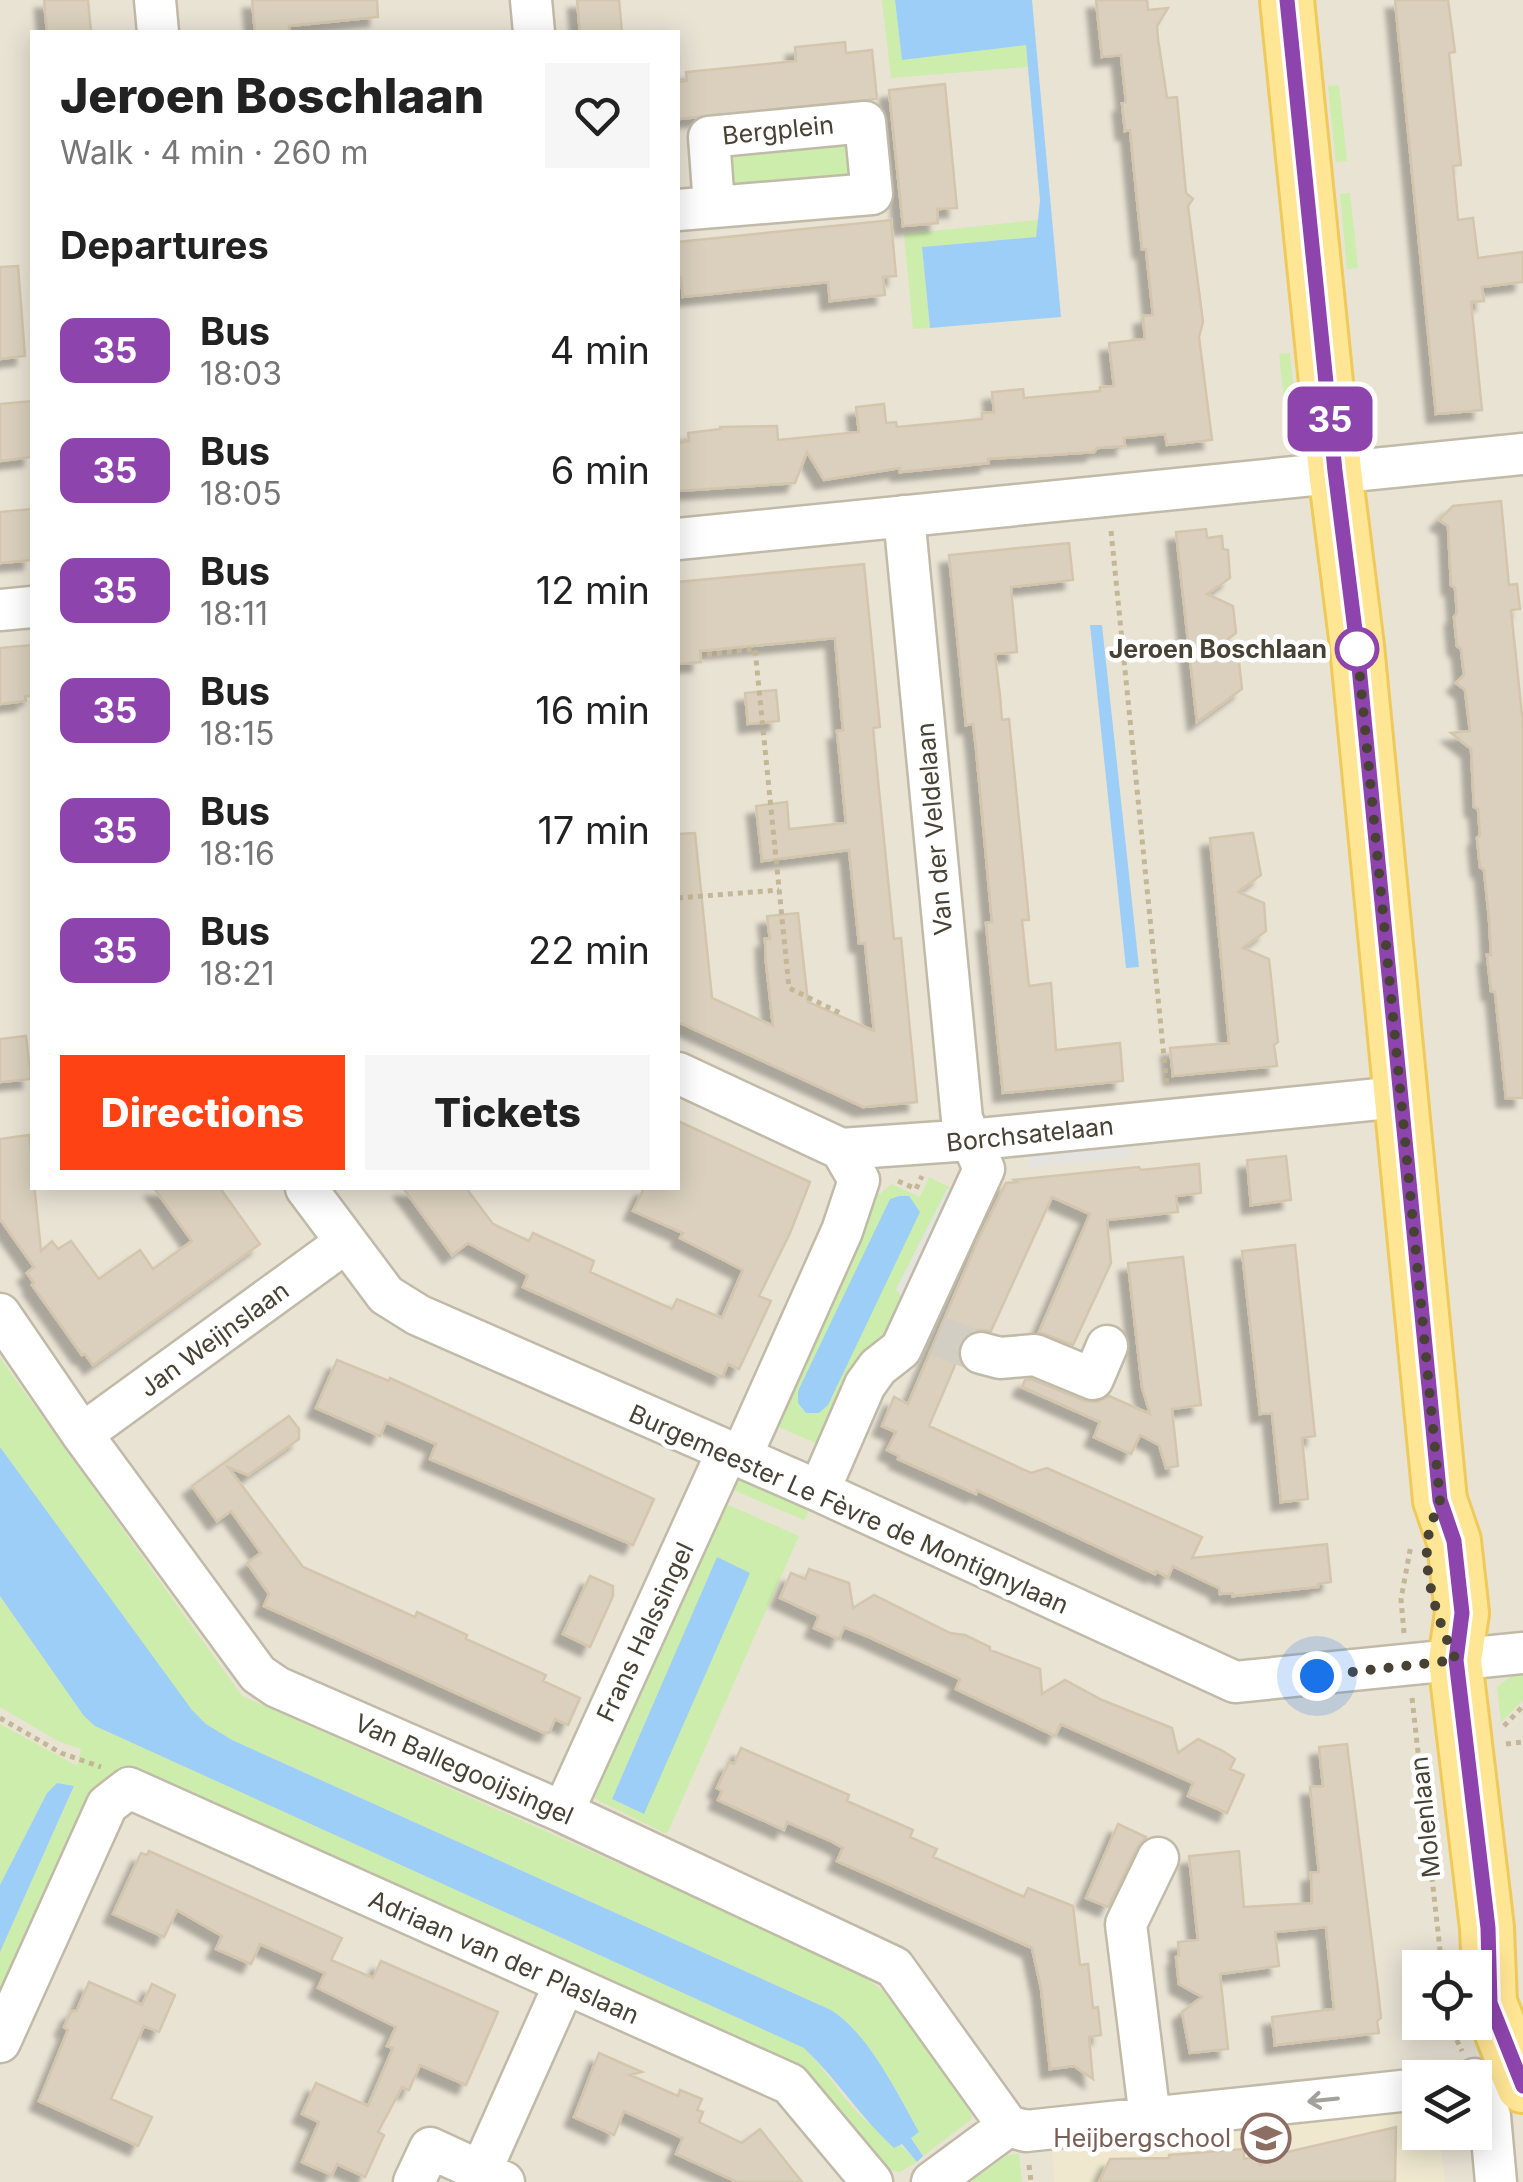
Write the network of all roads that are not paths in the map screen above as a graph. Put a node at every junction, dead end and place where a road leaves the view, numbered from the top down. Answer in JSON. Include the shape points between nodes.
{"nodes":[{"id":1,"x":155,"y":0,"type":"edge"},
{"id":2,"x":531,"y":0,"type":"edge"},
{"id":3,"x":1286,"y":0,"type":"edge"},
{"id":4,"x":158,"y":30,"type":"edge"},
{"id":5,"x":534,"y":30,"type":"edge"},
{"id":6,"x":1523,"y":454,"type":"edge"},
{"id":7,"x":1335,"y":471,"type":"junction"},
{"id":8,"x":904,"y":516,"type":"junction"},
{"id":9,"x":680,"y":540,"type":"edge"},
{"id":10,"x":30,"y":606,"type":"edge"},
{"id":11,"x":0,"y":610,"type":"edge"},
{"id":12,"x":680,"y":1074,"type":"edge"},
{"id":13,"x":1399,"y":1098,"type":"junction"},
{"id":14,"x":970,"y":1140,"type":"junction"},
{"id":15,"x":842,"y":1149,"type":"junction"},
{"id":16,"x":307,"y":1190,"type":"edge"},
{"id":17,"x":346,"y":1243,"type":"junction"},
{"id":18,"x":0,"y":1314,"type":"edge"},
{"id":19,"x":1107,"y":1346,"type":"dead end"},
{"id":20,"x":981,"y":1352,"type":"tunnel mouth"},
{"id":21,"x":82,"y":1434,"type":"junction"},
{"id":22,"x":734,"y":1454,"type":"junction"},
{"id":23,"x":819,"y":1491,"type":"junction"},
{"id":24,"x":1523,"y":1653,"type":"edge"},
{"id":25,"x":1432,"y":1663,"type":"junction"},
{"id":26,"x":563,"y":1812,"type":"junction"},
{"id":27,"x":1158,"y":1858,"type":"dead end"},
{"id":28,"x":1465,"y":1950,"type":"edge"},
{"id":29,"x":1492,"y":1976,"type":"edge"},
{"id":30,"x":564,"y":1985,"type":"junction"},
{"id":31,"x":1523,"y":2014,"type":"edge"},
{"id":32,"x":1492,"y":2015,"type":"edge"},
{"id":33,"x":0,"y":2042,"type":"edge"},
{"id":34,"x":1502,"y":2074,"type":"edge"},
{"id":35,"x":1402,"y":2091,"type":"edge"},
{"id":36,"x":1150,"y":2118,"type":"junction"},
{"id":37,"x":1008,"y":2126,"type":"junction"},
{"id":38,"x":948,"y":2171,"type":"edge"},
{"id":39,"x":492,"y":2177,"type":"edge"},
{"id":40,"x":414,"y":2182,"type":"edge"},
{"id":41,"x":872,"y":2182,"type":"edge"},
{"id":42,"x":1496,"y":2182,"type":"edge"}],
"edges":[{"from":1,"to":4,"type":"street"},
{"from":2,"to":5,"type":"street"},
{"from":3,"to":7,"type":"main road","name":"Molenlaan"},
{"from":6,"to":7,"type":"street"},
{"from":7,"to":8,"type":"street"},
{"from":7,"to":13,"type":"main road","name":"Molenlaan"},
{"from":8,"to":9,"type":"street"},
{"from":8,"to":14,"type":"street","name":"Van der Veldelaan","via":[[962,1119]]},
{"from":10,"to":11,"type":"street"},
{"from":12,"to":15,"type":"street","name":"Borchsatelaan"},
{"from":13,"to":14,"type":"street","name":"Borchsatelaan"},
{"from":13,"to":25,"type":"main road","name":"Molenlaan","via":[[1440,1500],[1454,1541],[1462,1613]]},
{"from":14,"to":15,"type":"street","name":"Borchsatelaan"},
{"from":14,"to":23,"type":"street","via":[[984,1169],[926,1330],[865,1385]]},
{"from":15,"to":22,"type":"street","name":"Frans Halssingel","via":[[860,1180],[842,1231]]},
{"from":16,"to":17,"type":"street","name":"Burgemeester Le Fèvre de Montignylaan"},
{"from":17,"to":21,"type":"street","name":"Jan Weijnslaan"},
{"from":17,"to":22,"type":"street","name":"Burgemeester Le Fèvre de Montignylaan","via":[[386,1295],[418,1315]]},
{"from":18,"to":21,"type":"street","name":"Van Ballegooijsingel"},
{"from":19,"to":20,"type":"street","via":[[1093,1379],[1034,1355]]},
{"from":21,"to":26,"type":"street","name":"Van Ballegooijsingel","via":[[258,1674]]},
{"from":22,"to":23,"type":"street","name":"Burgemeester Le Fèvre de Montignylaan"},
{"from":22,"to":26,"type":"street","name":"Frans Halssingel"},
{"from":23,"to":25,"type":"street","name":"Burgemeester Le Fèvre de Montignylaan","via":[[1234,1682]]},
{"from":24,"to":25,"type":"street","name":"Burgemeester Le Fèvre de Montignylaan"},
{"from":25,"to":28,"type":"main road","name":"Molenlaan"},
{"from":26,"to":37,"type":"street","name":"Van Ballegooijsingel","via":[[894,1967]]},
{"from":27,"to":36,"type":"street","via":[[1126,1924]]},
{"from":29,"to":31,"type":"main road","name":"Molenlaan","via":[[1514,1988]]},
{"from":30,"to":33,"type":"street","name":"Adriaan van der Plaslaan","via":[[129,1788],[113,1800]]},
{"from":30,"to":39,"type":"street"},
{"from":30,"to":41,"type":"street","name":"Adriaan van der Plaslaan","via":[[790,2084]]},
{"from":32,"to":34,"type":"main road","name":"Molenlaan"},
{"from":34,"to":42,"type":"street","via":[[1490,2116]]},
{"from":35,"to":36,"type":"street","one_way":true},
{"from":36,"to":37,"type":"street","via":[[1026,2131]]},
{"from":37,"to":38,"type":"street"},
{"from":39,"to":40,"type":"street","via":[[430,2148]]}]}
